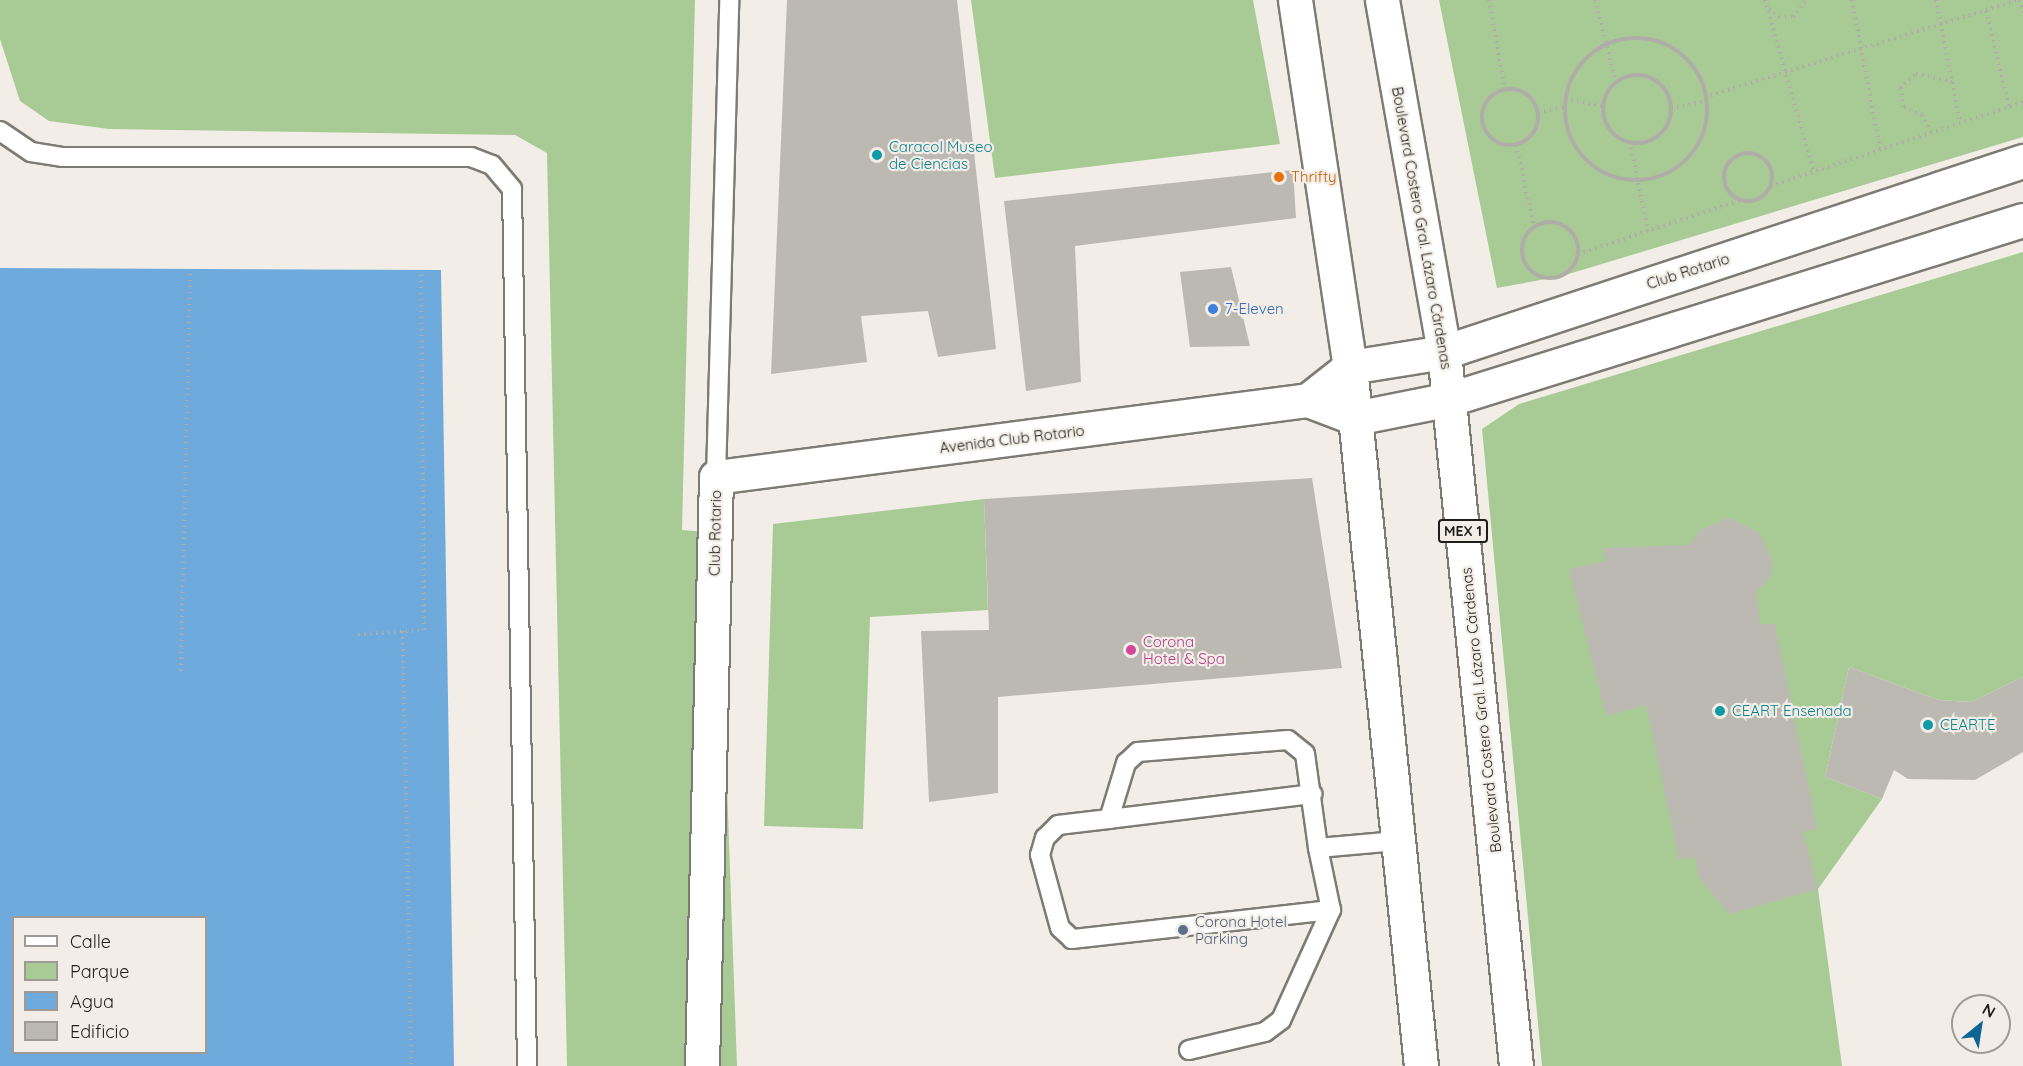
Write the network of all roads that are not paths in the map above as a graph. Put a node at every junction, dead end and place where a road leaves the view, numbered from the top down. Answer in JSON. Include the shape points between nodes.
{"nodes":[{"id":1,"x":729,"y":0,"type":"edge"},
{"id":2,"x":1295,"y":0,"type":"edge"},
{"id":3,"x":1382,"y":0,"type":"edge"},
{"id":4,"x":0,"y":131,"type":"edge"},
{"id":5,"x":2023,"y":161,"type":"edge"},
{"id":6,"x":2023,"y":220,"type":"edge"},
{"id":7,"x":1444,"y":352,"type":"junction"},
{"id":8,"x":1350,"y":367,"type":"junction"},
{"id":9,"x":1450,"y":399,"type":"junction"},
{"id":10,"x":1308,"y":400,"type":"junction"},
{"id":11,"x":1355,"y":418,"type":"junction"},
{"id":12,"x":716,"y":477,"type":"junction"},
{"id":13,"x":1312,"y":794,"type":"junction"},
{"id":14,"x":1109,"y":819,"type":"junction"},
{"id":15,"x":1397,"y":841,"type":"junction"},
{"id":16,"x":1318,"y":848,"type":"junction"},
{"id":17,"x":1331,"y":910,"type":"junction"},
{"id":18,"x":1190,"y":1050,"type":"dead end"},
{"id":19,"x":527,"y":1066,"type":"edge"},
{"id":20,"x":702,"y":1066,"type":"edge"},
{"id":21,"x":1420,"y":1066,"type":"edge"},
{"id":22,"x":1516,"y":1066,"type":"edge"}],
"edges":[{"from":1,"to":12,"type":"lane","name":"Club Rotario"},
{"from":2,"to":8,"type":"main road"},
{"from":3,"to":7,"type":"main road","name":"Boulevard Costero Gral. Lázaro Cárdenas","number":"MEX 1"},
{"from":4,"to":19,"type":"lane","via":[[31,152],[62,157],[471,157],[492,165],[512,189]]},
{"from":5,"to":7,"type":"main road","name":"Club Rotario"},
{"from":6,"to":9,"type":"main road"},
{"from":7,"to":8,"type":"main road","name":"Club Rotario"},
{"from":7,"to":9,"type":"main road","name":"Boulevard Costero Gral. Lázaro Cárdenas","number":"MEX 1"},
{"from":8,"to":10,"type":"main road"},
{"from":8,"to":11,"type":"main road"},
{"from":9,"to":11,"type":"main road"},
{"from":9,"to":22,"type":"main road","name":"Boulevard Costero Gral. Lázaro Cárdenas","number":"MEX 1"},
{"from":10,"to":11,"type":"main road","name":"Avenida Club Rotario"},
{"from":10,"to":12,"type":"main road","name":"Avenida Club Rotario"},
{"from":11,"to":15,"type":"main road"},
{"from":12,"to":20,"type":"main road","name":"Club Rotario"},
{"from":13,"to":14,"type":"lane"},
{"from":13,"to":14,"type":"lane","via":[[1305,754],[1288,740],[1138,752],[1126,763]]},
{"from":13,"to":16,"type":"lane"},
{"from":14,"to":17,"type":"lane","via":[[1058,825],[1045,838],[1040,855],[1060,928],[1072,939]]},
{"from":15,"to":16,"type":"lane"},
{"from":15,"to":21,"type":"main road"},
{"from":16,"to":17,"type":"lane"},
{"from":17,"to":18,"type":"lane","via":[[1281,1020],[1264,1032]]}]}
